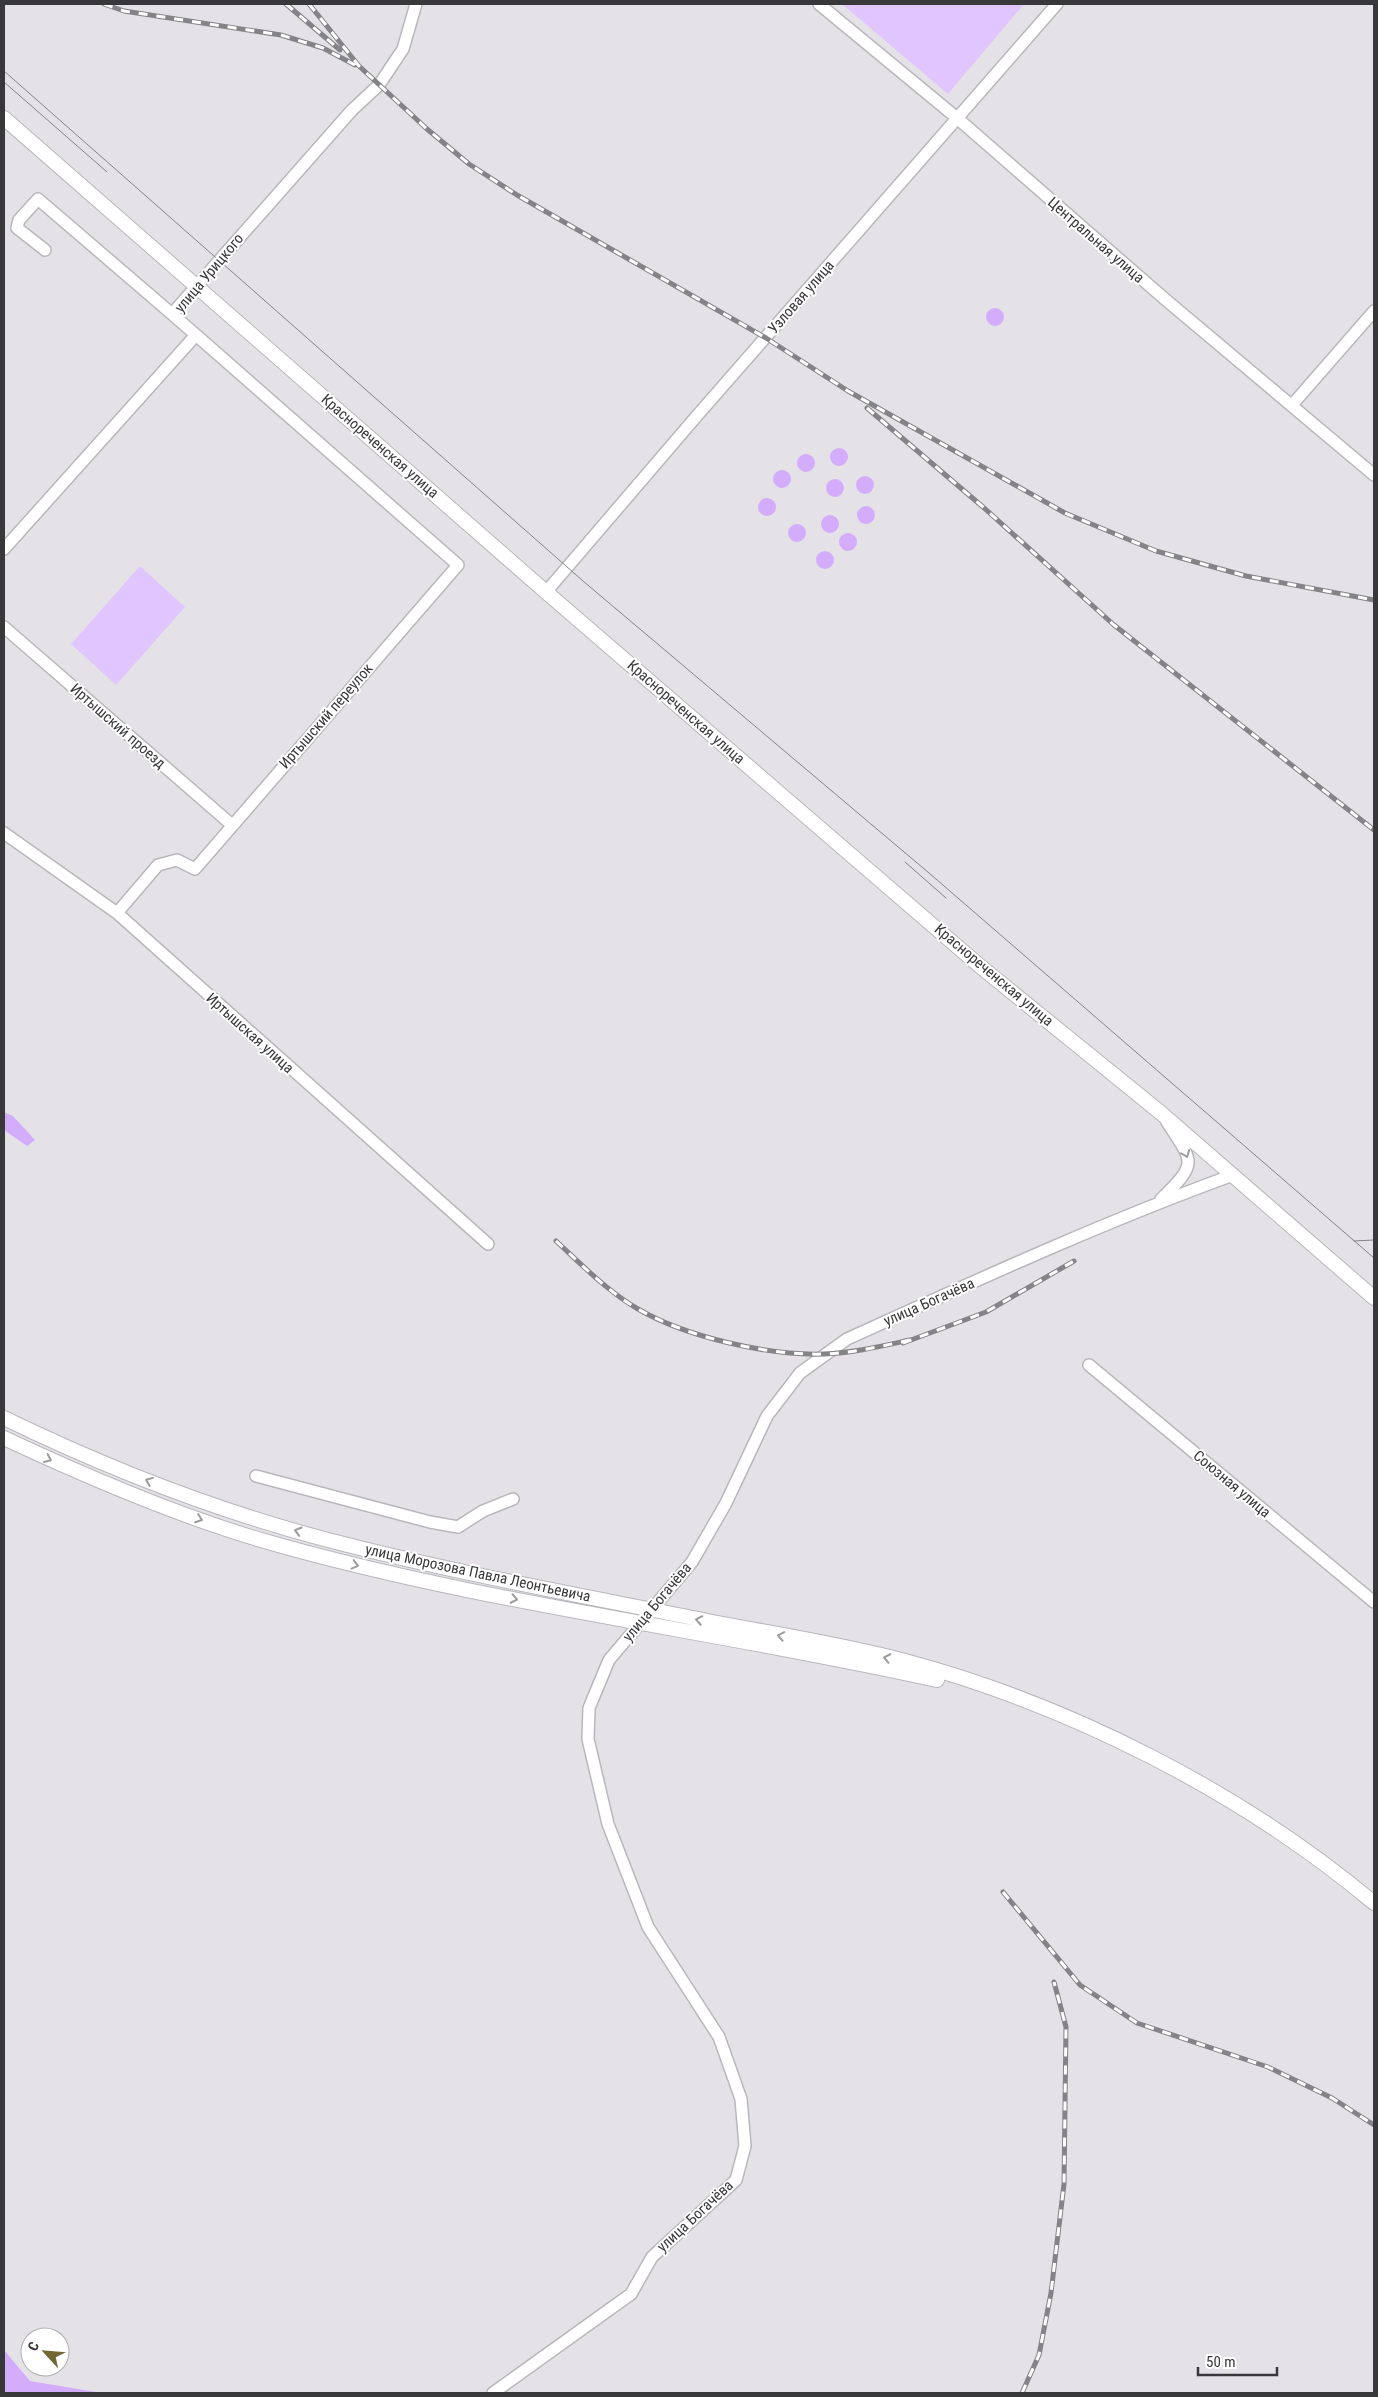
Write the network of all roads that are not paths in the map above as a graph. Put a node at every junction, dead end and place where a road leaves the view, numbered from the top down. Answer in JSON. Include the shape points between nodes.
{"nodes":[{"id":1,"x":416,"y":4,"type":"edge"},
{"id":2,"x":819,"y":4,"type":"edge"},
{"id":3,"x":1057,"y":4,"type":"edge"},
{"id":4,"x":4,"y":118,"type":"edge"},
{"id":5,"x":957,"y":118,"type":"junction"},
{"id":6,"x":45,"y":250,"type":"dead end"},
{"id":7,"x":197,"y":286,"type":"junction"},
{"id":8,"x":1374,"y":311,"type":"edge"},
{"id":9,"x":172,"y":314,"type":"junction"},
{"id":10,"x":196,"y":335,"type":"junction"},
{"id":11,"x":1292,"y":405,"type":"junction"},
{"id":12,"x":1374,"y":475,"type":"edge"},
{"id":13,"x":4,"y":549,"type":"edge"},
{"id":14,"x":546,"y":592,"type":"junction"},
{"id":15,"x":4,"y":627,"type":"edge"},
{"id":16,"x":232,"y":825,"type":"junction"},
{"id":17,"x":4,"y":833,"type":"edge"},
{"id":18,"x":117,"y":913,"type":"junction"},
{"id":19,"x":1161,"y":1113,"type":"junction"},
{"id":20,"x":1233,"y":1175,"type":"junction"},
{"id":21,"x":1158,"y":1202,"type":"junction"},
{"id":22,"x":488,"y":1244,"type":"dead end"},
{"id":23,"x":1374,"y":1298,"type":"edge"},
{"id":24,"x":1089,"y":1365,"type":"dead end"},
{"id":25,"x":4,"y":1418,"type":"edge"},
{"id":26,"x":4,"y":1438,"type":"edge"},
{"id":27,"x":256,"y":1476,"type":"dead end"},
{"id":28,"x":513,"y":1499,"type":"dead end"},
{"id":29,"x":1374,"y":1602,"type":"edge"},
{"id":30,"x":653,"y":1610,"type":"junction"},
{"id":31,"x":641,"y":1623,"type":"junction"},
{"id":32,"x":968,"y":1681,"type":"junction"},
{"id":33,"x":1374,"y":1903,"type":"edge"},
{"id":34,"x":493,"y":2393,"type":"edge"}],
"edges":[{"from":1,"to":7,"type":"street","name":"улица Урицкого","via":[[403,49],[379,85],[352,110]]},
{"from":2,"to":5,"type":"street","name":"Центральная улица"},
{"from":3,"to":5,"type":"street","name":"Узловая улица"},
{"from":4,"to":7,"type":"main road","name":"Краснореченская улица"},
{"from":5,"to":11,"type":"street","name":"Центральная улица"},
{"from":5,"to":14,"type":"street","name":"Узловая улица"},
{"from":6,"to":9,"type":"street","via":[[17,228],[19,220],[38,199]]},
{"from":7,"to":9,"type":"street","name":"улица Урицкого"},
{"from":7,"to":14,"type":"main road","name":"Краснореченская улица"},
{"from":8,"to":11,"type":"street"},
{"from":9,"to":10,"type":"street","name":"улица Урицкого"},
{"from":10,"to":13,"type":"street","name":"улица Урицкого"},
{"from":10,"to":16,"type":"street","name":"Иртышский переулок","via":[[458,565]]},
{"from":11,"to":12,"type":"street","name":"Центральная улица"},
{"from":14,"to":19,"type":"main road","name":"Краснореченская улица","via":[[982,967]]},
{"from":15,"to":16,"type":"street","name":"Иртышский проезд"},
{"from":16,"to":18,"type":"street","name":"Иртышский переулок","via":[[195,868],[177,860],[158,865]]},
{"from":17,"to":18,"type":"street","name":"Иртышская улица"},
{"from":18,"to":22,"type":"street","name":"Иртышская улица"},
{"from":19,"to":20,"type":"main road","name":"Краснореченская улица"},
{"from":19,"to":21,"type":"street","one_way":true,"via":[[1190,1162],[1185,1175]]},
{"from":20,"to":21,"type":"street","name":"улица Богачёва"},
{"from":20,"to":23,"type":"main road","name":"Краснореченская улица"},
{"from":21,"to":30,"type":"street","name":"улица Богачёва","via":[[847,1339],[800,1373],[767,1416],[726,1502],[692,1562]]},
{"from":24,"to":29,"type":"street","name":"Союзная улица"},
{"from":30,"to":25,"type":"main road","name":"улица Морозова Павла Леонтьевича","one_way":true,"via":[[478,1575],[316,1537],[170,1489]]},
{"from":26,"to":31,"type":"main road","name":"улица Морозова Павла Леонтьевича","one_way":true,"via":[[162,1506],[261,1540],[369,1569]]},
{"from":27,"to":28,"type":"street","via":[[458,1527],[483,1510]]},
{"from":30,"to":31,"type":"street","name":"улица Богачёва"},
{"from":32,"to":30,"type":"main road","name":"улица Морозова Павла Леонтьевича","one_way":true,"via":[[904,1661]]},
{"from":31,"to":32,"type":"main road","name":"улица Морозова Павла Леонтьевича","via":[[940,1680]]},
{"from":31,"to":34,"type":"street","name":"улица Богачёва","via":[[604,1668],[589,1708],[588,1739],[608,1824],[648,1927],[719,2037],[741,2099],[745,2146],[736,2180],[652,2256],[631,2294]]},
{"from":32,"to":33,"type":"main road","name":"улица Морозова Павла Леонтьевича","via":[[1059,1715],[1155,1759],[1245,1809],[1303,1847]]}]}
